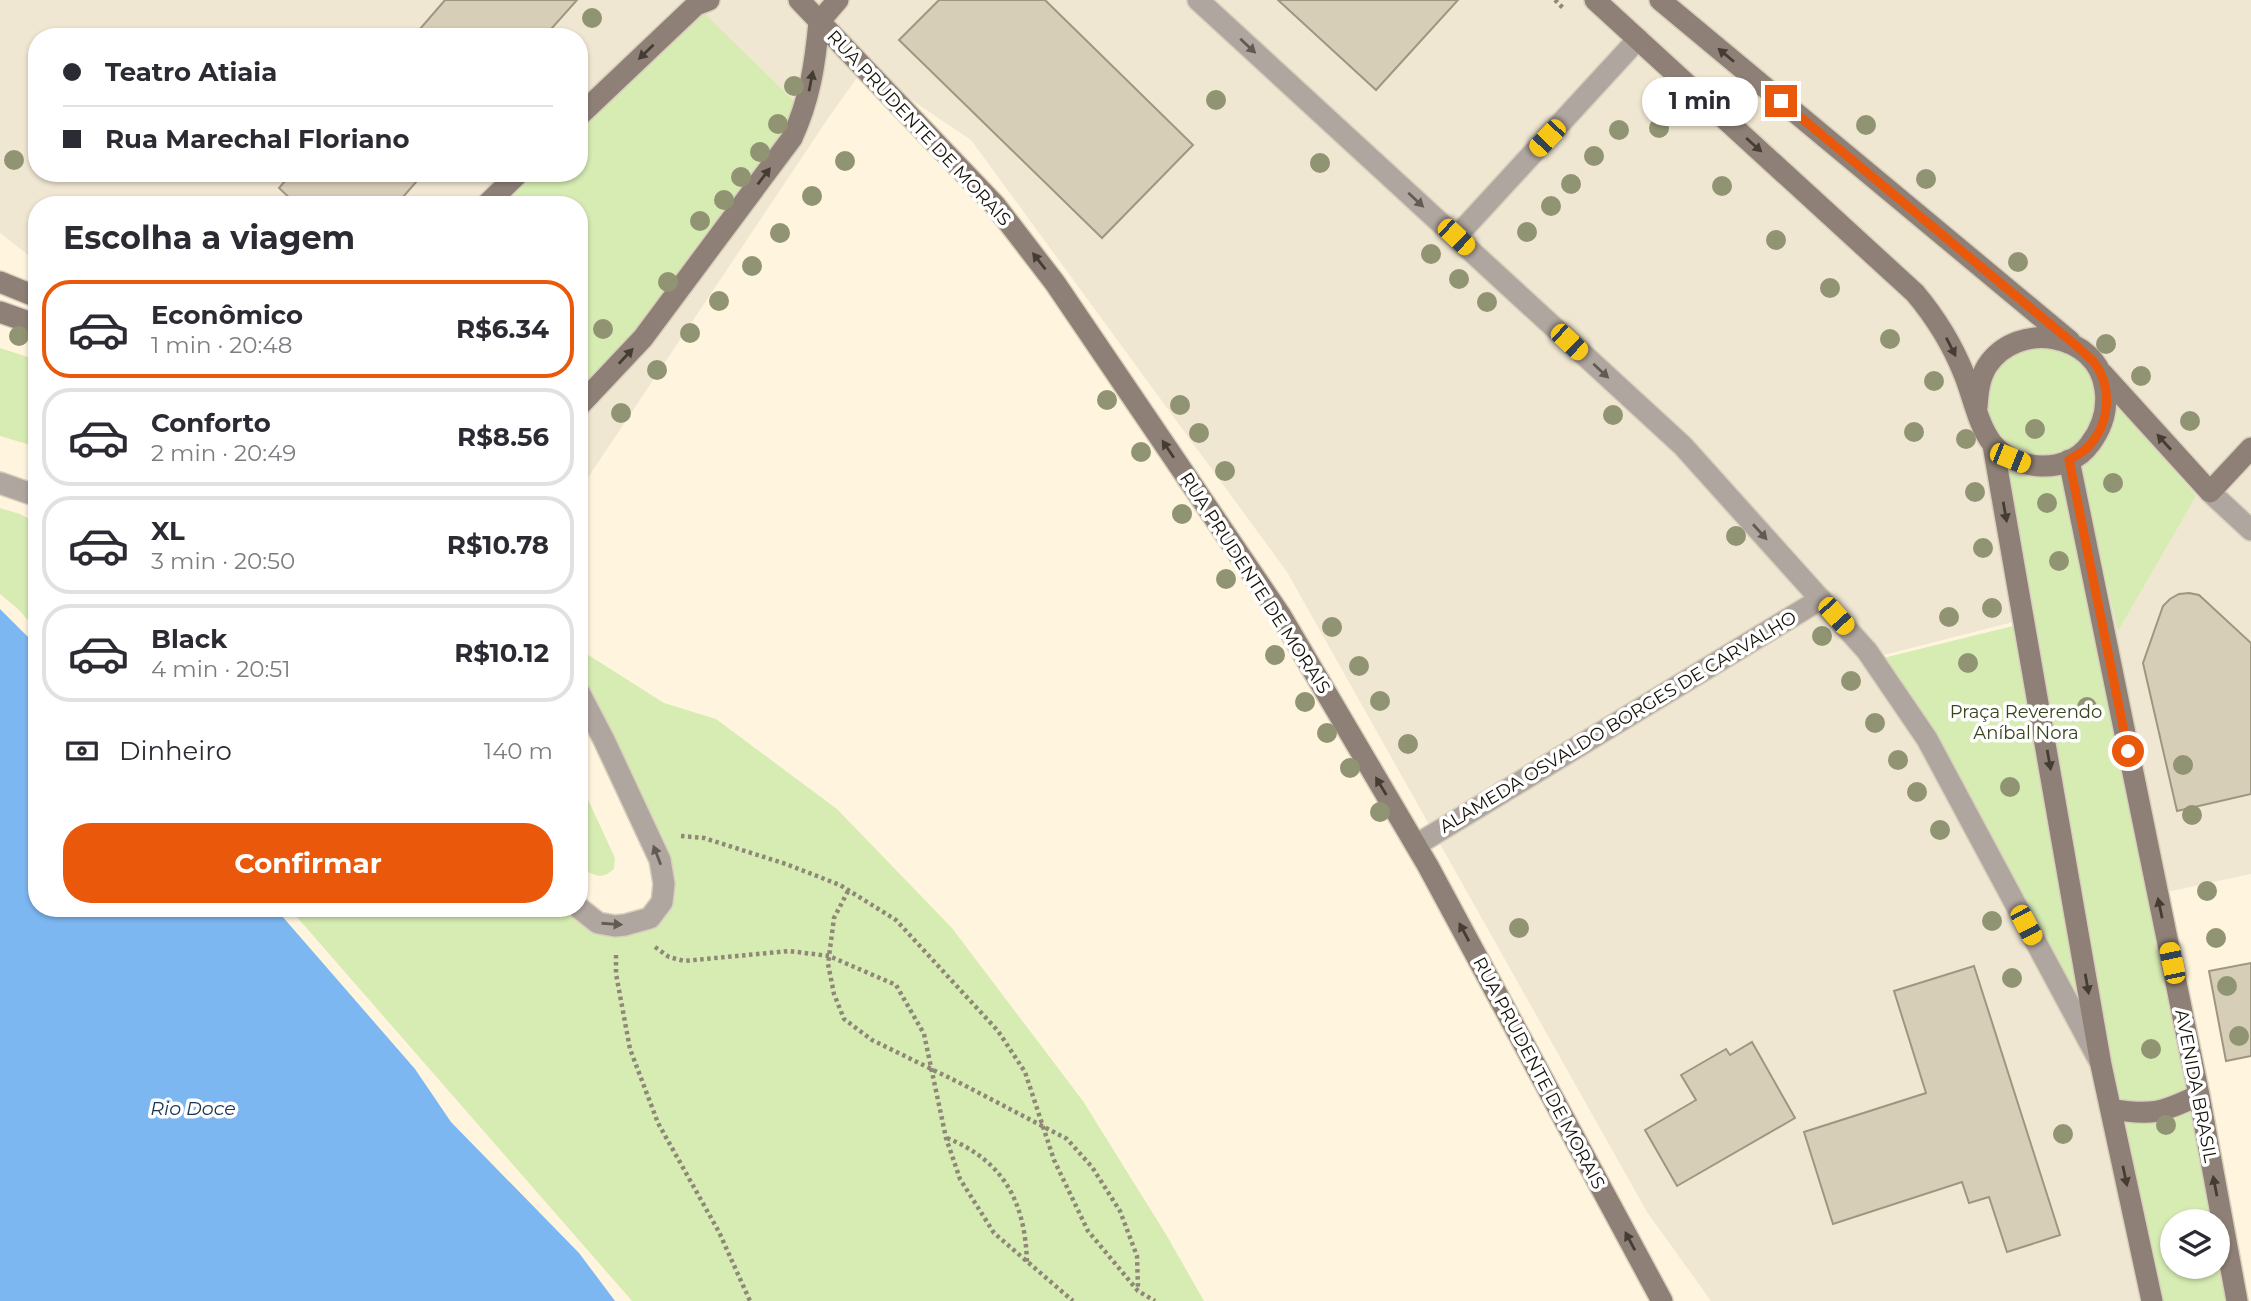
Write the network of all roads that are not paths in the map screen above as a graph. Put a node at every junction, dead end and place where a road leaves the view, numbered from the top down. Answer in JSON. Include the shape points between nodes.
{"nodes":[{"id":1,"x":709,"y":0,"type":"edge"},
{"id":2,"x":799,"y":0,"type":"edge"},
{"id":3,"x":838,"y":0,"type":"edge"},
{"id":4,"x":1198,"y":0,"type":"edge"},
{"id":5,"x":1595,"y":0,"type":"edge"},
{"id":6,"x":1673,"y":4,"type":"edge"},
{"id":7,"x":819,"y":22,"type":"junction"},
{"id":8,"x":1638,"y":39,"type":"junction"},
{"id":9,"x":588,"y":107,"type":"edge"},
{"id":10,"x":510,"y":182,"type":"edge"},
{"id":11,"x":495,"y":196,"type":"edge"},
{"id":12,"x":1456,"y":237,"type":"junction"},
{"id":13,"x":0,"y":282,"type":"edge"},
{"id":14,"x":28,"y":293,"type":"edge"},
{"id":15,"x":0,"y":312,"type":"edge"},
{"id":16,"x":28,"y":322,"type":"edge"},
{"id":17,"x":2080,"y":349,"type":"junction"},
{"id":18,"x":2096,"y":365,"type":"junction"},
{"id":19,"x":588,"y":396,"type":"edge"},
{"id":20,"x":1977,"y":407,"type":"junction"},
{"id":21,"x":1993,"y":445,"type":"junction"},
{"id":22,"x":2251,"y":448,"type":"edge"},
{"id":23,"x":2069,"y":460,"type":"junction"},
{"id":24,"x":0,"y":483,"type":"edge"},
{"id":25,"x":2210,"y":492,"type":"junction"},
{"id":26,"x":28,"y":493,"type":"edge"},
{"id":27,"x":2251,"y":530,"type":"edge"},
{"id":28,"x":1821,"y":599,"type":"junction"},
{"id":29,"x":588,"y":709,"type":"edge"},
{"id":30,"x":1416,"y":845,"type":"junction"},
{"id":31,"x":588,"y":915,"type":"edge"},
{"id":32,"x":2101,"y":1065,"type":"junction"},
{"id":33,"x":2199,"y":1095,"type":"junction"},
{"id":34,"x":2111,"y":1109,"type":"junction"},
{"id":35,"x":1662,"y":1301,"type":"edge"},
{"id":36,"x":2152,"y":1301,"type":"edge"},
{"id":37,"x":2237,"y":1301,"type":"edge"}],
"edges":[{"from":1,"to":9,"type":"street","one_way":true,"via":[[696,5]]},
{"from":2,"to":7,"type":"street","name":"RUA PRUDENTE DE MORAIS"},
{"from":3,"to":7,"type":"street"},
{"from":4,"to":12,"type":"street","one_way":true},
{"from":5,"to":8,"type":"street"},
{"from":17,"to":6,"type":"street","one_way":true},
{"from":19,"to":7,"type":"street","one_way":true,"via":[[643,338],[792,138],[811,85]]},
{"from":30,"to":7,"type":"street","name":"RUA PRUDENTE DE MORAIS","one_way":true,"via":[[1281,616],[1055,283],[995,205]]},
{"from":8,"to":12,"type":"street"},
{"from":8,"to":20,"type":"street","one_way":true,"via":[[1915,293],[1952,346]]},
{"from":10,"to":11,"type":"street"},
{"from":12,"to":28,"type":"street","one_way":true,"via":[[1683,446]]},
{"from":13,"to":14,"type":"street"},
{"from":15,"to":16,"type":"street"},
{"from":17,"to":18,"type":"street"},
{"from":17,"to":20,"type":"street","via":[[2061,339],[2019,340],[1987,366]]},
{"from":18,"to":23,"type":"street","via":[[2105,386],[2104,419],[2087,448]]},
{"from":25,"to":18,"type":"street","one_way":true},
{"from":20,"to":21,"type":"street","via":[[1982,428]]},
{"from":21,"to":23,"type":"street","via":[[2028,465],[2049,466]]},
{"from":21,"to":32,"type":"street","one_way":true},
{"from":22,"to":25,"type":"street"},
{"from":33,"to":23,"type":"street","name":"AVENIDA BRASIL","one_way":true},
{"from":24,"to":26,"type":"street"},
{"from":25,"to":27,"type":"street"},
{"from":28,"to":30,"type":"street","name":"ALAMEDA OSVALDO BORGES DE CARVALHO"},
{"from":28,"to":32,"type":"street","via":[[1875,660],[1927,739]]},
{"from":31,"to":29,"type":"street","one_way":true,"via":[[598,923],[620,926],[650,918],[662,902],[664,884],[660,860]]},
{"from":35,"to":30,"type":"street","name":"RUA PRUDENTE DE MORAIS","one_way":true},
{"from":32,"to":34,"type":"street"},
{"from":33,"to":34,"type":"street","via":[[2158,1112]]},
{"from":37,"to":33,"type":"street","name":"AVENIDA BRASIL","one_way":true},
{"from":34,"to":36,"type":"street","one_way":true}]}
